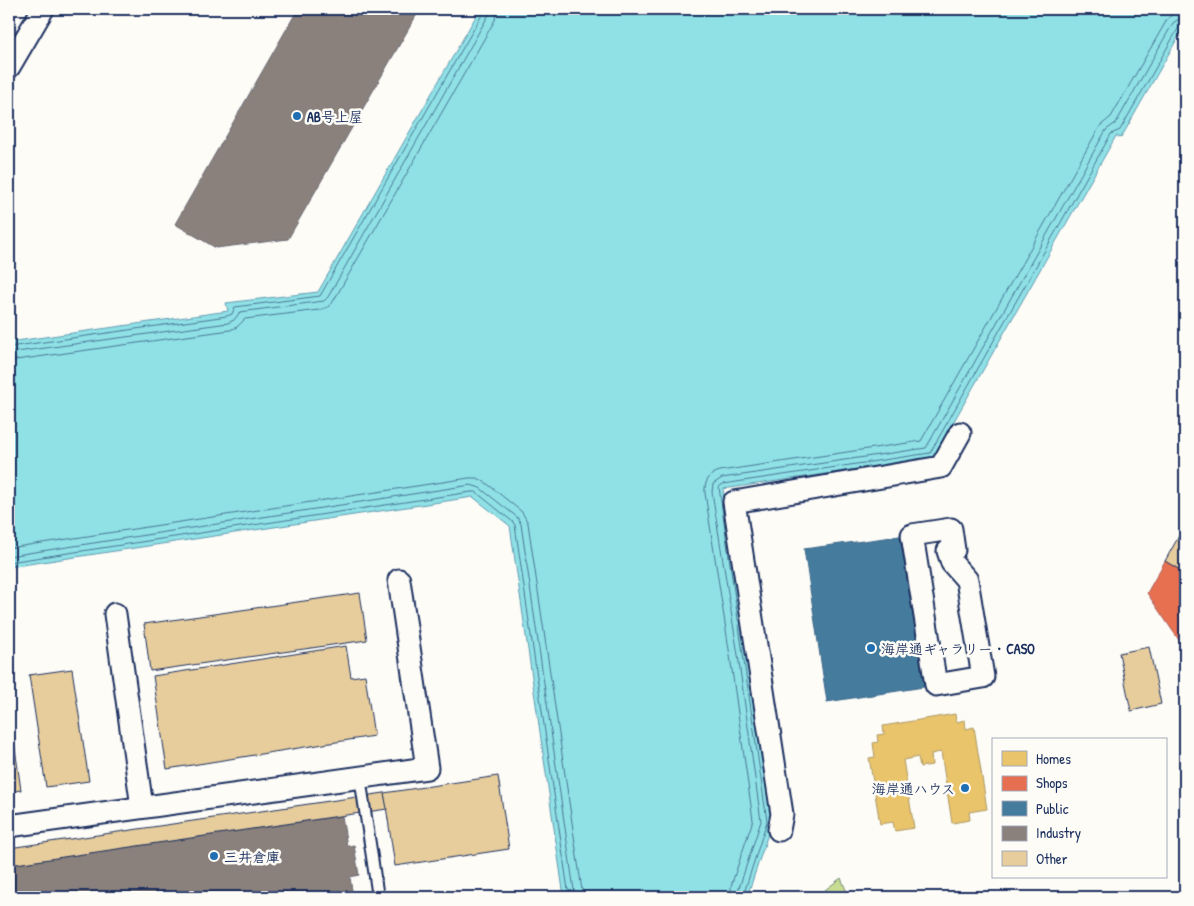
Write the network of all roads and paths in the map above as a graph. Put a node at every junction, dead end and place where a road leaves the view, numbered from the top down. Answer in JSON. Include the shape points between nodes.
{"nodes":[{"id":1,"x":43,"y":9,"type":"edge"},
{"id":2,"x":9,"y":67,"type":"edge"},
{"id":3,"x":960,"y":433,"type":"dead end"},
{"id":4,"x":399,"y":580,"type":"dead end"},
{"id":5,"x":115,"y":614,"type":"dead end"},
{"id":6,"x":983,"y":677,"type":"joint"},
{"id":7,"x":360,"y":777,"type":"junction"},
{"id":8,"x":142,"y":807,"type":"junction"},
{"id":9,"x":9,"y":826,"type":"edge"},
{"id":10,"x":779,"y":830,"type":"dead end"},
{"id":11,"x":378,"y":897,"type":"edge"}],
"edges":[{"from":1,"to":2,"type":"street"},
{"from":3,"to":10,"type":"street","via":[[941,467],[734,502],[782,814]]},
{"from":4,"to":7,"type":"street","via":[[427,768]]},
{"from":5,"to":8,"type":"street"},
{"from":6,"to":6,"type":"street","via":[[936,685],[912,535],[951,528],[954,550],[948,551],[952,563],[967,580]]},
{"from":7,"to":8,"type":"street"},
{"from":7,"to":11,"type":"lane"},
{"from":8,"to":9,"type":"street"}]}
